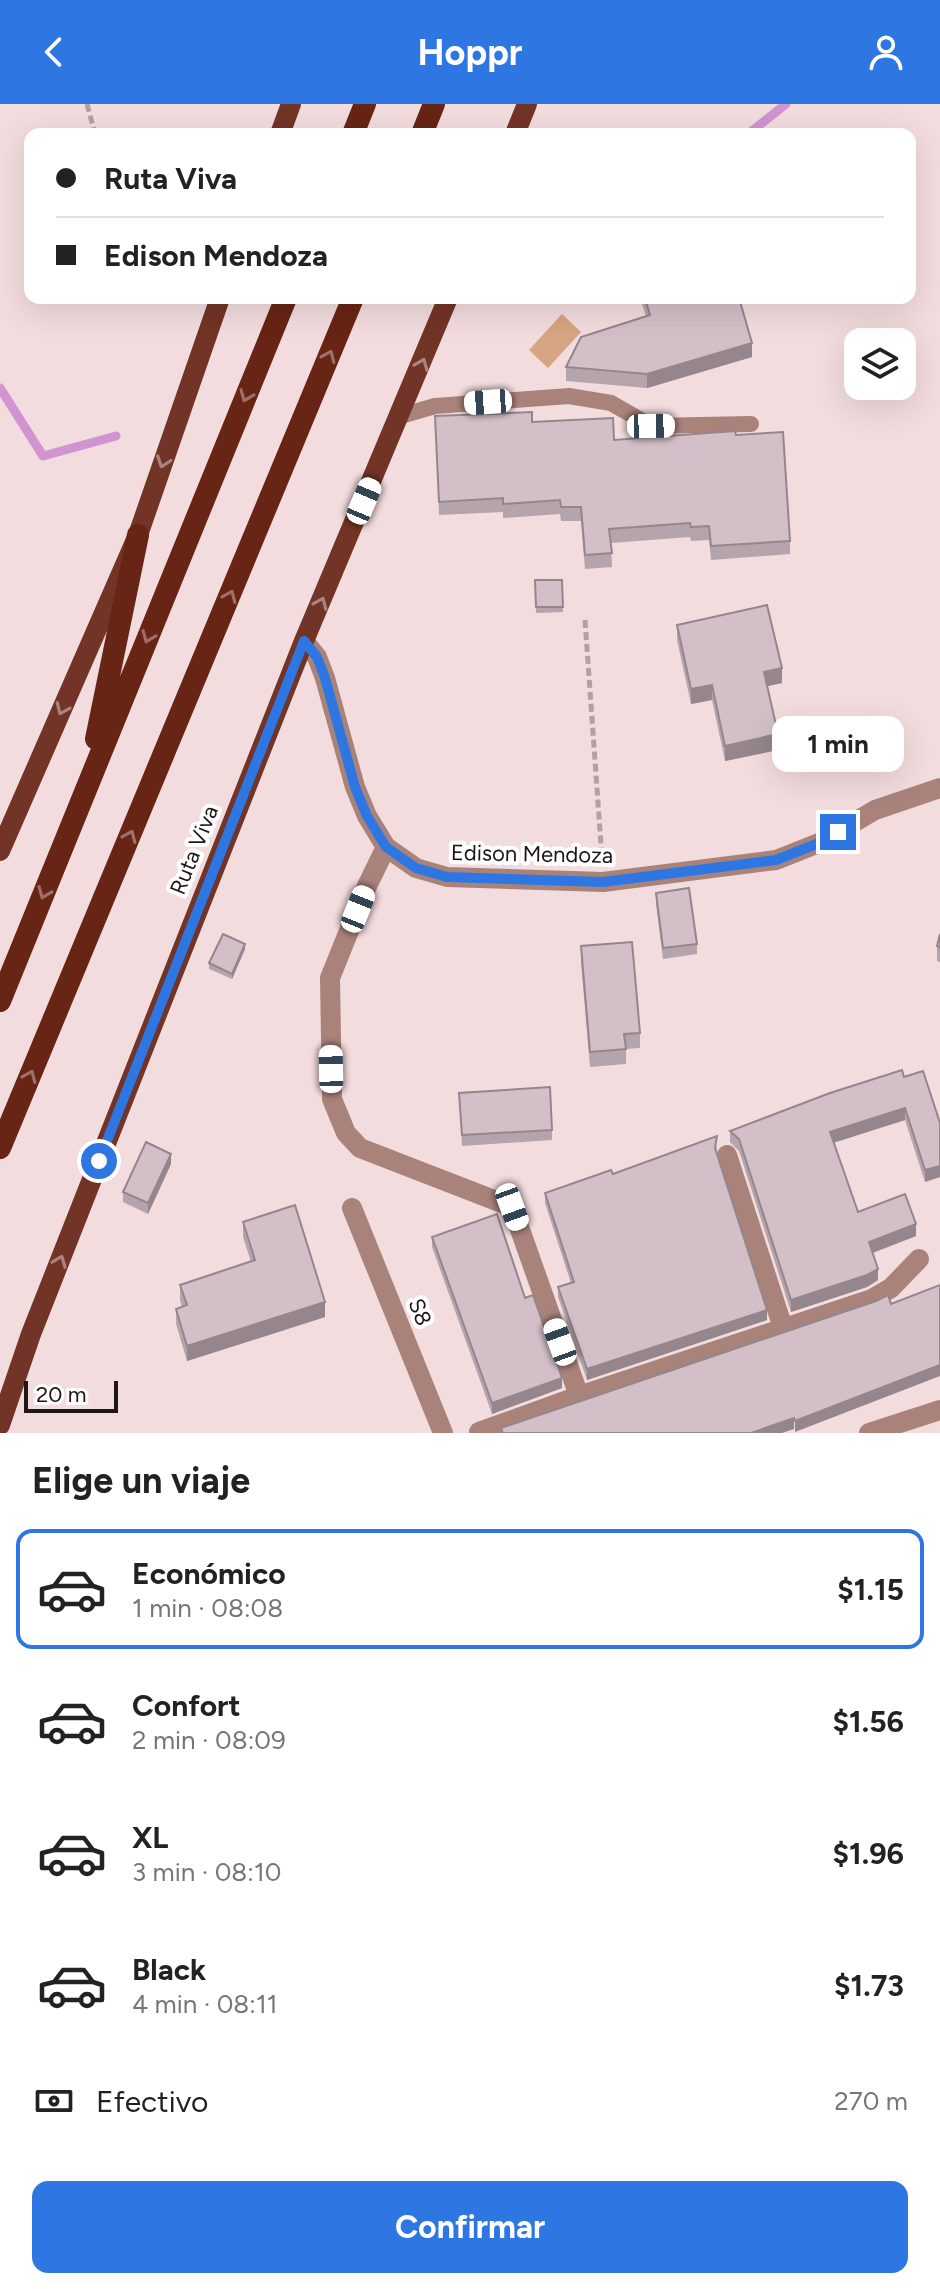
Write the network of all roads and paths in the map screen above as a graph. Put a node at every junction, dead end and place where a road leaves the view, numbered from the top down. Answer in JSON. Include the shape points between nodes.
{"nodes":[{"id":1,"x":87,"y":104,"type":"edge"},
{"id":2,"x":291,"y":104,"type":"edge"},
{"id":3,"x":365,"y":104,"type":"edge"},
{"id":4,"x":434,"y":104,"type":"edge"},
{"id":5,"x":527,"y":104,"type":"edge"},
{"id":6,"x":93,"y":128,"type":"edge"},
{"id":7,"x":282,"y":128,"type":"edge"},
{"id":8,"x":355,"y":128,"type":"edge"},
{"id":9,"x":424,"y":128,"type":"edge"},
{"id":10,"x":517,"y":128,"type":"edge"},
{"id":11,"x":218,"y":304,"type":"edge"},
{"id":12,"x":284,"y":304,"type":"edge"},
{"id":13,"x":351,"y":304,"type":"edge"},
{"id":14,"x":446,"y":304,"type":"edge"},
{"id":15,"x":401,"y":416,"type":"junction"},
{"id":16,"x":751,"y":424,"type":"dead end"},
{"id":17,"x":138,"y":535,"type":"junction"},
{"id":18,"x":585,"y":620,"type":"dead end"},
{"id":19,"x":304,"y":641,"type":"junction"},
{"id":20,"x":940,"y":788,"type":"edge"},
{"id":21,"x":84,"y":794,"type":"junction"},
{"id":22,"x":386,"y":847,"type":"junction"},
{"id":23,"x":0,"y":851,"type":"edge"},
{"id":24,"x":603,"y":882,"type":"junction"},
{"id":25,"x":0,"y":1001,"type":"edge"},
{"id":26,"x":0,"y":1148,"type":"edge"},
{"id":27,"x":727,"y":1155,"type":"dead end"},
{"id":28,"x":352,"y":1208,"type":"dead end"},
{"id":29,"x":919,"y":1259,"type":"dead end"},
{"id":30,"x":783,"y":1328,"type":"junction"},
{"id":31,"x":579,"y":1396,"type":"junction"},
{"id":32,"x":940,"y":1410,"type":"edge"},
{"id":33,"x":0,"y":1425,"type":"edge"},
{"id":34,"x":479,"y":1432,"type":"edge"},
{"id":35,"x":443,"y":1433,"type":"edge"},
{"id":36,"x":869,"y":1433,"type":"edge"}],
"edges":[{"from":1,"to":6,"type":"path"},
{"from":2,"to":7,"type":"main road"},
{"from":3,"to":8,"type":"highway"},
{"from":4,"to":9,"type":"highway"},
{"from":5,"to":10,"type":"main road"},
{"from":11,"to":17,"type":"main road","one_way":true},
{"from":12,"to":21,"type":"highway","one_way":true},
{"from":26,"to":13,"type":"highway","one_way":true},
{"from":15,"to":14,"type":"main road","name":"Ruta Viva","one_way":true},
{"from":15,"to":16,"type":"lane","via":[[435,406],[569,396],[611,403],[651,426]]},
{"from":19,"to":15,"type":"main road","name":"Ruta Viva","one_way":true},
{"from":17,"to":21,"type":"highway"},
{"from":17,"to":23,"type":"main road","one_way":true},
{"from":18,"to":24,"type":"path"},
{"from":19,"to":22,"type":"street","name":"Edison Mendoza","via":[[325,678],[355,787]]},
{"from":33,"to":19,"type":"main road","name":"Ruta Viva","one_way":true},
{"from":20,"to":24,"type":"street","name":"Edison Mendoza","via":[[875,810],[819,843],[776,860]]},
{"from":21,"to":25,"type":"highway","one_way":true},
{"from":22,"to":24,"type":"street","name":"Edison Mendoza","via":[[416,868],[447,877]]},
{"from":22,"to":31,"type":"street","via":[[330,978],[332,1099],[346,1133],[360,1148],[512,1207]]},
{"from":27,"to":30,"type":"street"},
{"from":28,"to":35,"type":"street","name":"S8"},
{"from":29,"to":30,"type":"street","via":[[872,1299]]},
{"from":30,"to":31,"type":"street"},
{"from":31,"to":34,"type":"street"},
{"from":32,"to":36,"type":"street"}]}
